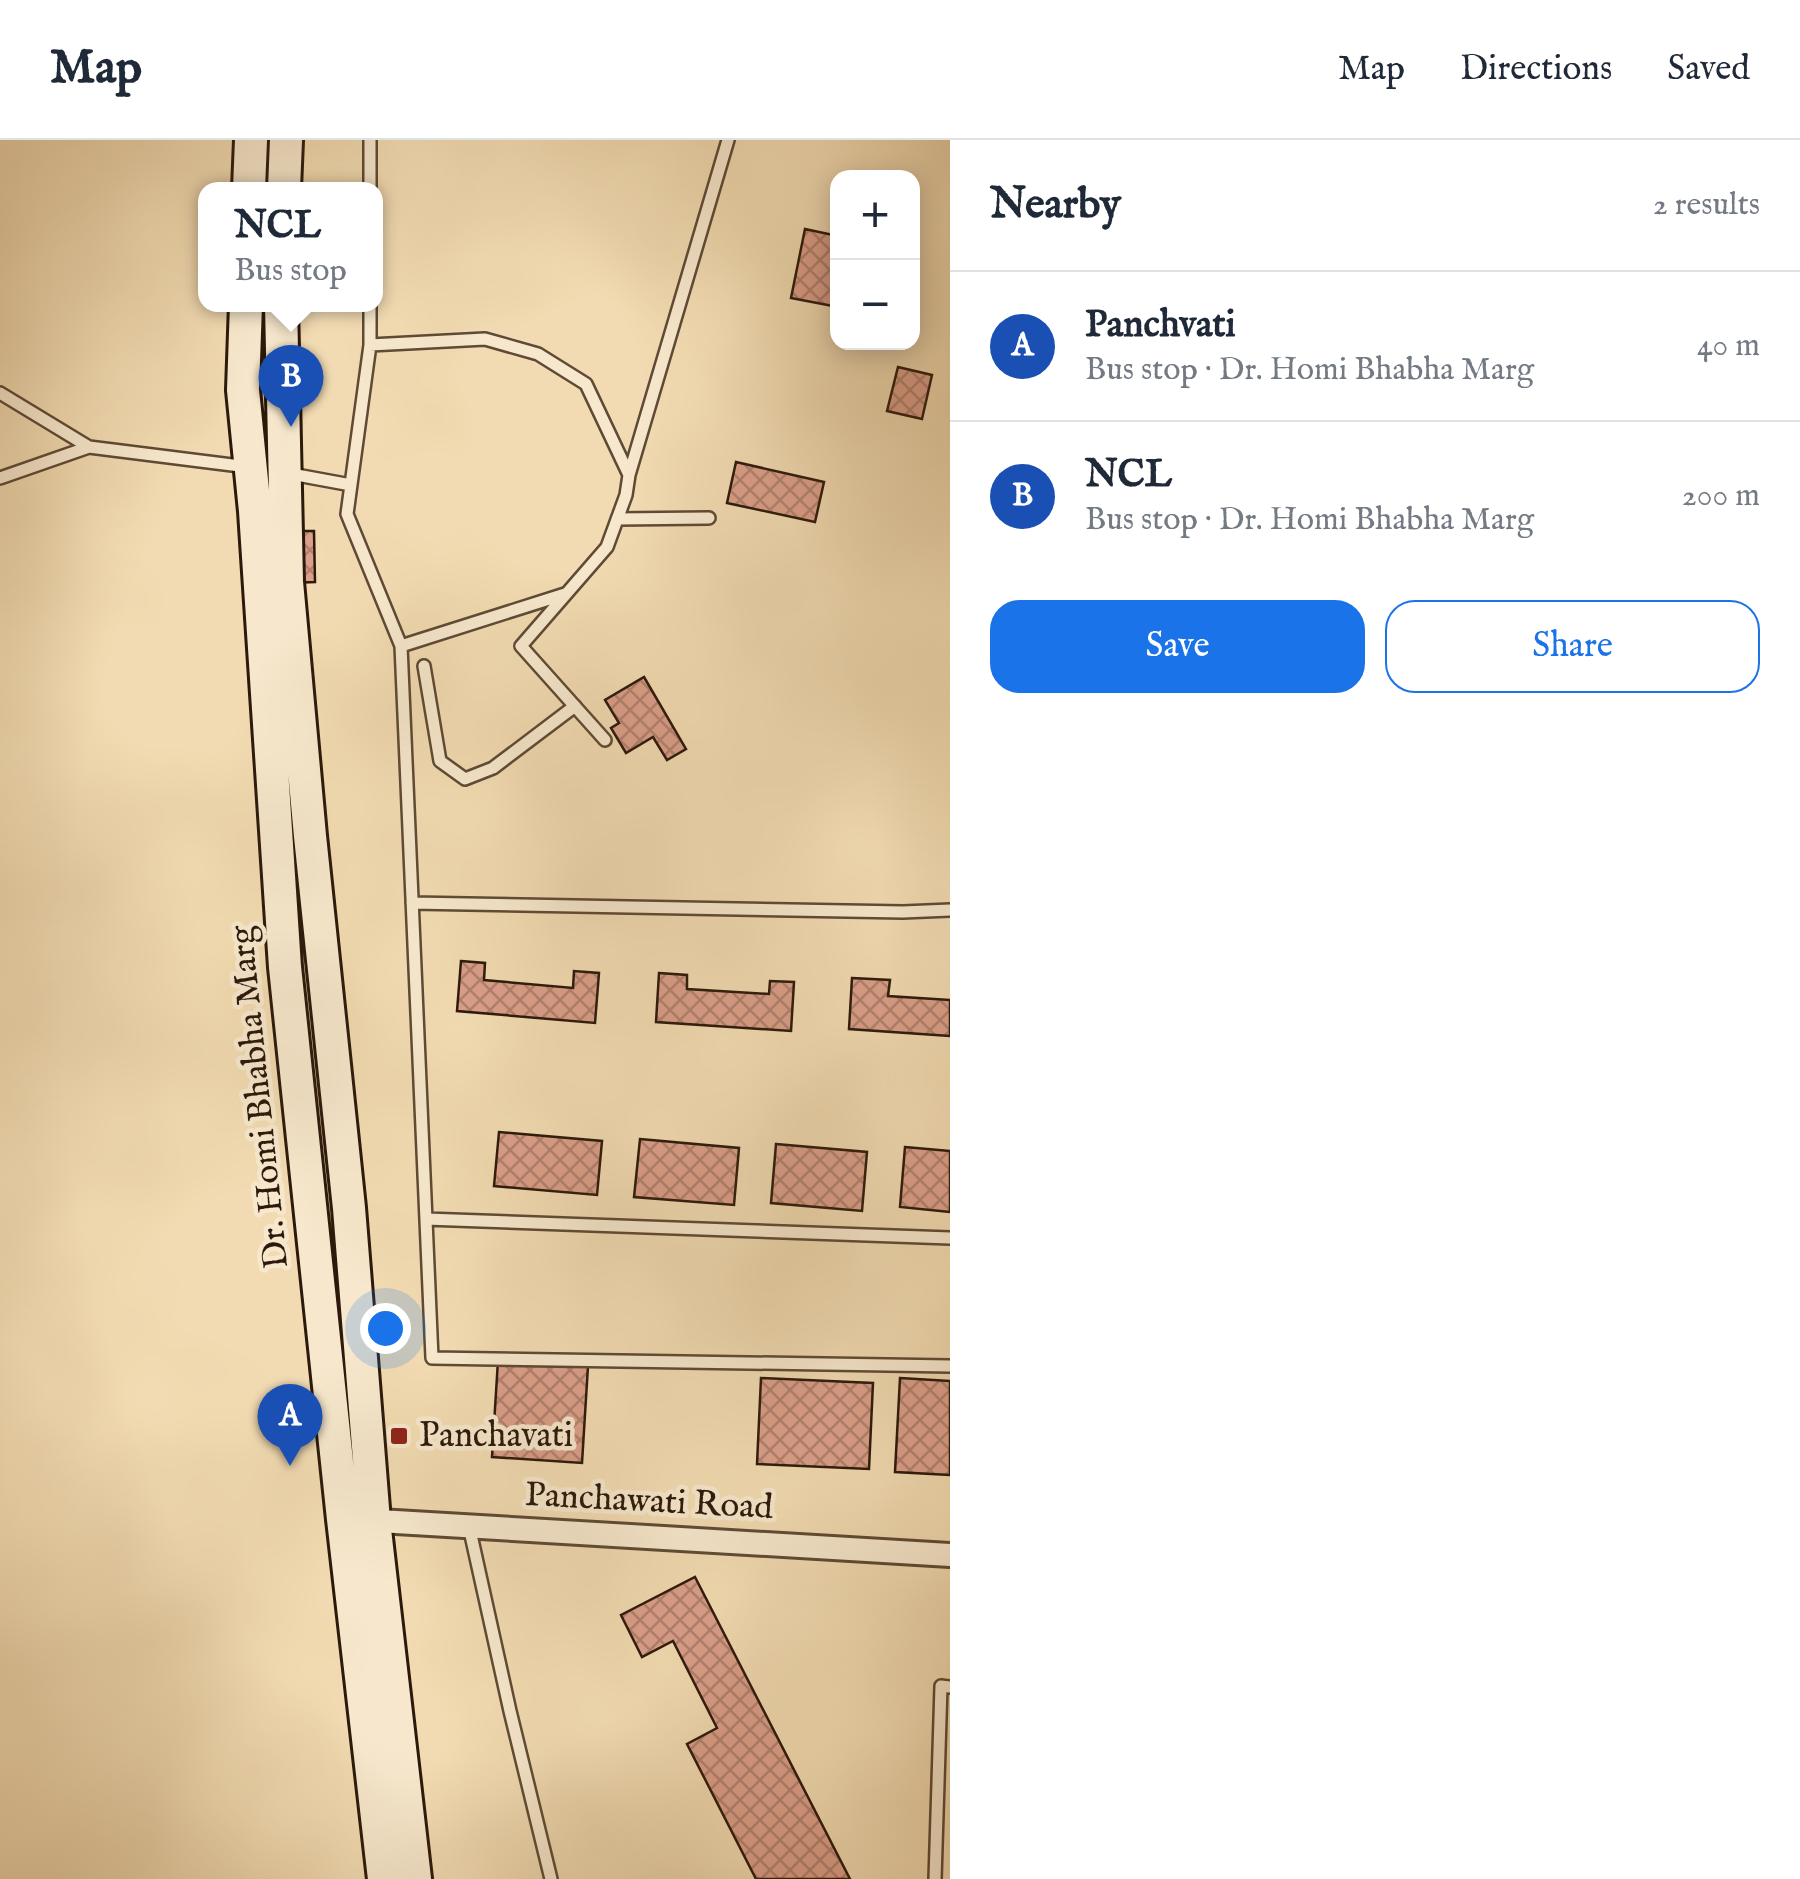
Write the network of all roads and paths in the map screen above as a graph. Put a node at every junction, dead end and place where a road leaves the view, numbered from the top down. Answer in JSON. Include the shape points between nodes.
{"nodes":[{"id":1,"x":251,"y":140,"type":"edge"},
{"id":2,"x":286,"y":140,"type":"edge"},
{"id":3,"x":370,"y":140,"type":"edge"},
{"id":4,"x":728,"y":140,"type":"edge"},
{"id":5,"x":249,"y":182,"type":"edge"},
{"id":6,"x":284,"y":182,"type":"edge"},
{"id":7,"x":370,"y":182,"type":"edge"},
{"id":8,"x":246,"y":312,"type":"edge"},
{"id":9,"x":281,"y":312,"type":"edge"},
{"id":10,"x":370,"y":312,"type":"edge"},
{"id":11,"x":370,"y":344,"type":"junction"},
{"id":12,"x":0,"y":393,"type":"edge"},
{"id":13,"x":90,"y":447,"type":"junction"},
{"id":14,"x":250,"y":468,"type":"junction"},
{"id":15,"x":284,"y":473,"type":"junction"},
{"id":16,"x":629,"y":475,"type":"junction"},
{"id":17,"x":0,"y":478,"type":"edge"},
{"id":18,"x":350,"y":486,"type":"junction"},
{"id":19,"x":709,"y":518,"type":"dead end"},
{"id":20,"x":618,"y":519,"type":"junction"},
{"id":21,"x":569,"y":592,"type":"junction"},
{"id":22,"x":401,"y":646,"type":"junction"},
{"id":23,"x":424,"y":666,"type":"dead end"},
{"id":24,"x":575,"y":706,"type":"junction"},
{"id":25,"x":605,"y":740,"type":"dead end"},
{"id":26,"x":412,"y":903,"type":"junction"},
{"id":27,"x":950,"y":910,"type":"edge"},
{"id":28,"x":426,"y":1219,"type":"junction"},
{"id":29,"x":950,"y":1238,"type":"edge"},
{"id":30,"x":950,"y":1366,"type":"edge"},
{"id":31,"x":358,"y":1520,"type":"junction"},
{"id":32,"x":469,"y":1526,"type":"junction"},
{"id":33,"x":950,"y":1555,"type":"edge"},
{"id":34,"x":950,"y":1687,"type":"edge"},
{"id":35,"x":384,"y":1879,"type":"edge"},
{"id":36,"x":415,"y":1879,"type":"edge"},
{"id":37,"x":551,"y":1879,"type":"edge"},
{"id":38,"x":934,"y":1879,"type":"edge"}],
"edges":[{"from":1,"to":5,"type":"main road"},
{"from":2,"to":6,"type":"main road"},
{"from":3,"to":7,"type":"lane"},
{"from":4,"to":16,"type":"lane"},
{"from":8,"to":14,"type":"main road","name":"Dr. Homi Bhabha Marg"},
{"from":9,"to":15,"type":"main road","name":"Dr. Homi Bhabha Marg"},
{"from":10,"to":11,"type":"lane"},
{"from":11,"to":16,"type":"lane","via":[[485,339],[538,354],[586,384]]},
{"from":11,"to":18,"type":"lane"},
{"from":12,"to":13,"type":"lane"},
{"from":13,"to":14,"type":"lane"},
{"from":13,"to":17,"type":"lane"},
{"from":14,"to":15,"type":"lane"},
{"from":14,"to":31,"type":"main road","name":"Dr. Homi Bhabha Marg","via":[[285,967]]},
{"from":15,"to":18,"type":"lane"},
{"from":15,"to":31,"type":"main road","name":"Dr. Homi Bhabha Marg","via":[[289,602],[349,1208]]},
{"from":16,"to":20,"type":"lane"},
{"from":18,"to":22,"type":"lane","via":[[346,514]]},
{"from":19,"to":20,"type":"lane"},
{"from":20,"to":21,"type":"lane","via":[[608,547]]},
{"from":21,"to":22,"type":"lane"},
{"from":21,"to":24,"type":"lane","via":[[522,646]]},
{"from":22,"to":26,"type":"lane"},
{"from":23,"to":24,"type":"lane","via":[[440,761],[465,779],[493,768]]},
{"from":24,"to":25,"type":"lane"},
{"from":26,"to":27,"type":"lane"},
{"from":26,"to":28,"type":"lane"},
{"from":28,"to":29,"type":"lane"},
{"from":28,"to":30,"type":"lane","via":[[432,1358]]},
{"from":31,"to":32,"type":"street","name":"Panchawati Road"},
{"from":31,"to":35,"type":"main road","name":"Dr. Homi Bhabha Marg"},
{"from":31,"to":36,"type":"main road","name":"Dr. Homi Bhabha Marg"},
{"from":32,"to":33,"type":"street","name":"Panchawati Road"},
{"from":32,"to":37,"type":"lane"},
{"from":34,"to":38,"type":"lane","via":[[942,1686]]}]}
